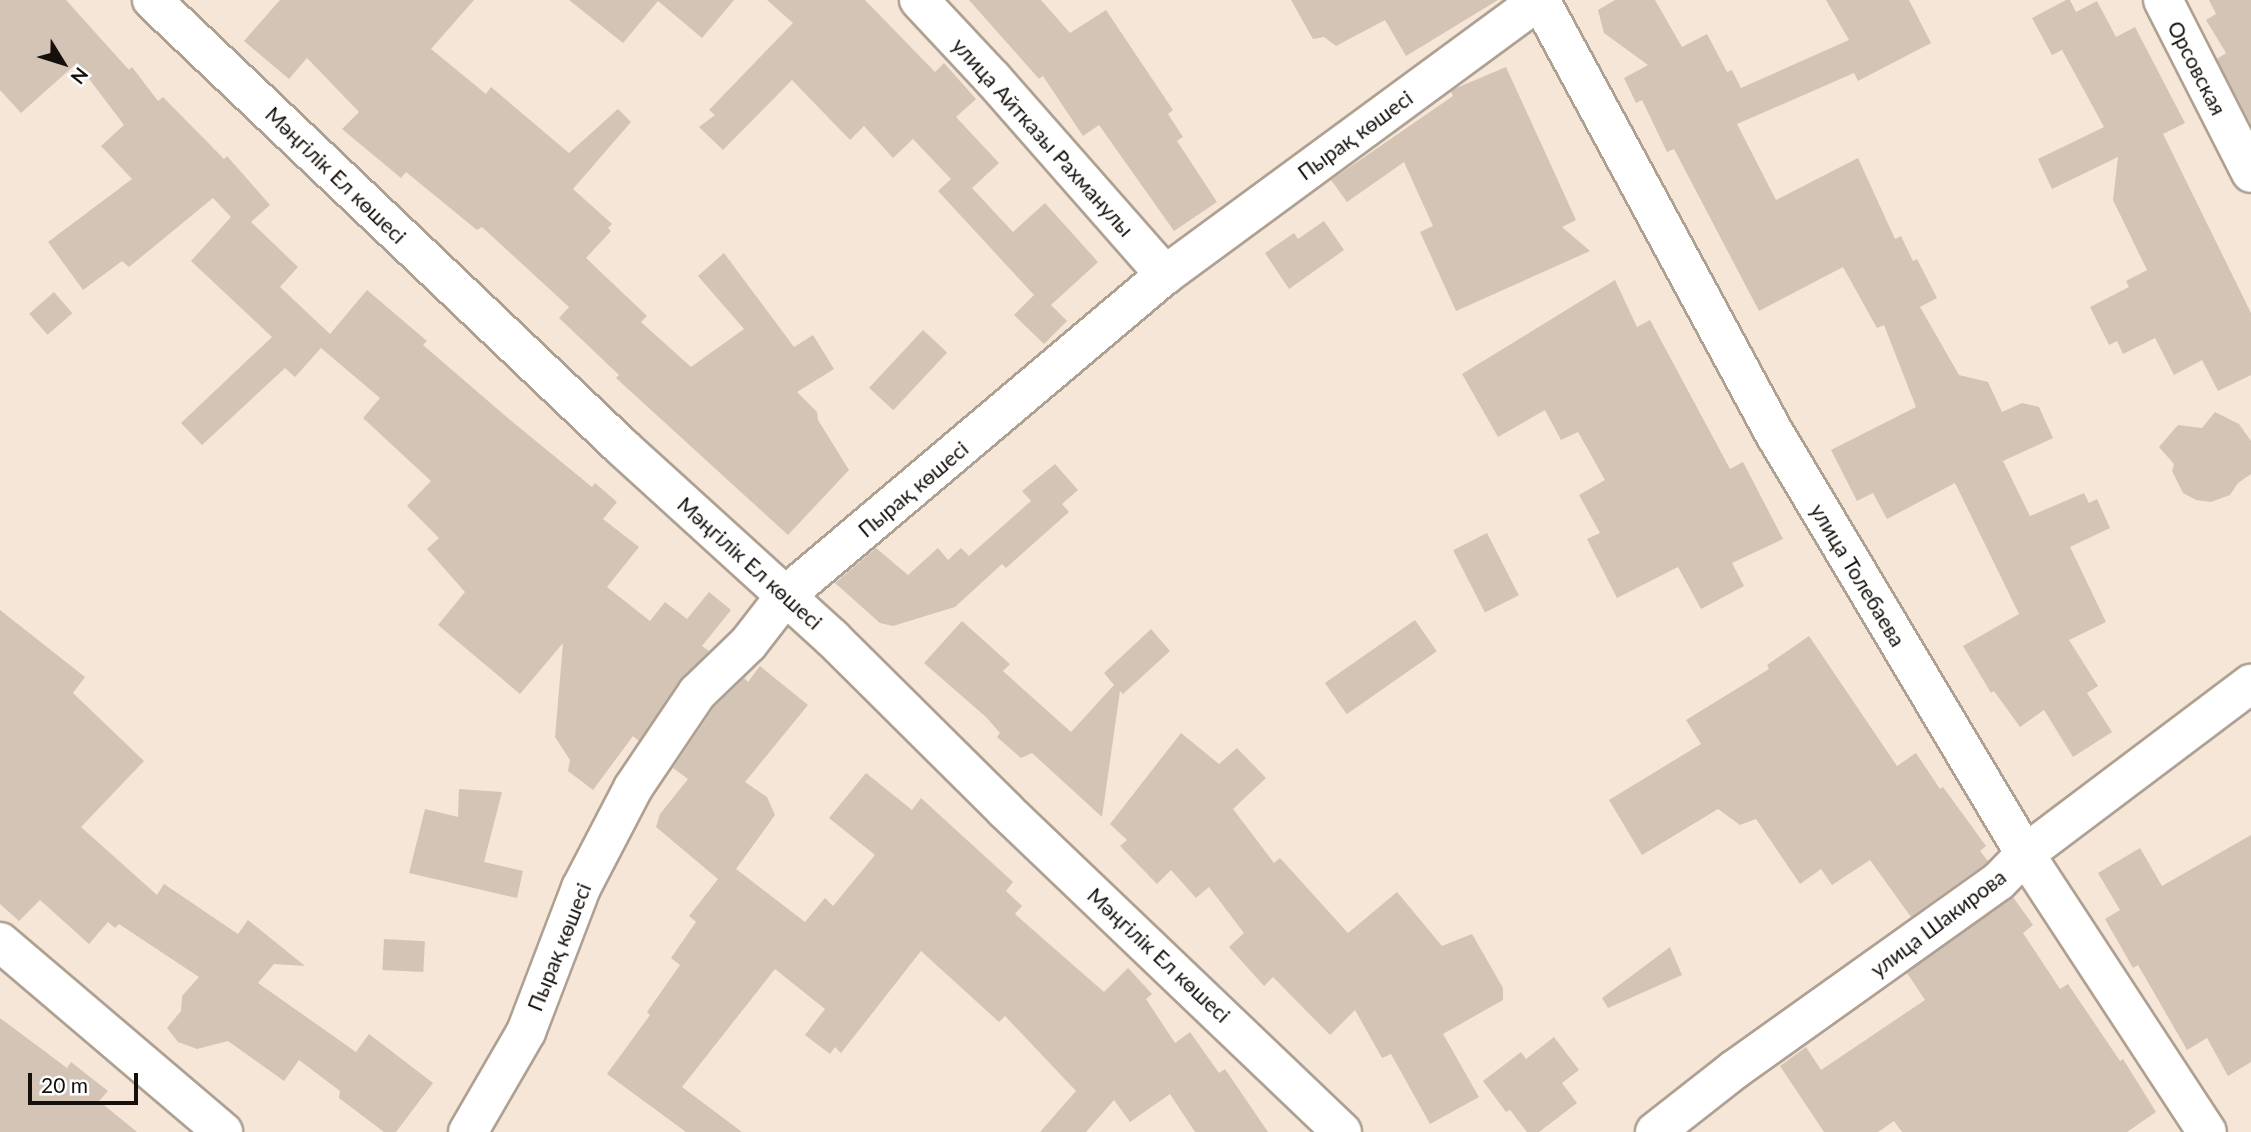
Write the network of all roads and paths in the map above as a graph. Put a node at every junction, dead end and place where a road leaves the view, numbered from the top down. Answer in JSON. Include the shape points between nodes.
{"nodes":[{"id":1,"x":152,"y":0,"type":"edge"},
{"id":2,"x":919,"y":0,"type":"edge"},
{"id":3,"x":1540,"y":0,"type":"edge"},
{"id":4,"x":2163,"y":0,"type":"edge"},
{"id":5,"x":2251,"y":173,"type":"edge"},
{"id":6,"x":1165,"y":275,"type":"junction"},
{"id":7,"x":786,"y":595,"type":"junction"},
{"id":8,"x":2251,"y":684,"type":"edge"},
{"id":9,"x":2025,"y":854,"type":"junction"},
{"id":10,"x":0,"y":942,"type":"edge"},
{"id":11,"x":223,"y":1132,"type":"edge"},
{"id":12,"x":468,"y":1132,"type":"edge"},
{"id":13,"x":1342,"y":1132,"type":"edge"},
{"id":14,"x":1655,"y":1132,"type":"edge"},
{"id":15,"x":2207,"y":1132,"type":"edge"}],
"edges":[{"from":1,"to":7,"type":"street","name":"Мәңгілік Ел көшесі","via":[[593,419]]},
{"from":2,"to":6,"type":"street","name":"улица Айтказы Рахманулы"},
{"from":3,"to":6,"type":"street","name":"Пырақ көшесі"},
{"from":3,"to":9,"type":"street","name":"улица Толебаева","via":[[1776,436]]},
{"from":4,"to":5,"type":"street","name":"Орсовская"},
{"from":6,"to":7,"type":"street","name":"Пырақ көшесі"},
{"from":7,"to":12,"type":"street","name":"Пырақ көшесі","via":[[748,644],[696,693],[633,788],[581,888],[526,1032]]},
{"from":7,"to":13,"type":"street","name":"Мәңгілік Ел көшесі"},
{"from":8,"to":9,"type":"street","name":"улица Шакирова"},
{"from":9,"to":14,"type":"street","name":"улица Шакирова","via":[[1999,881],[1734,1070]]},
{"from":9,"to":15,"type":"street","name":"улица Толебаева"},
{"from":10,"to":11,"type":"street"}]}
